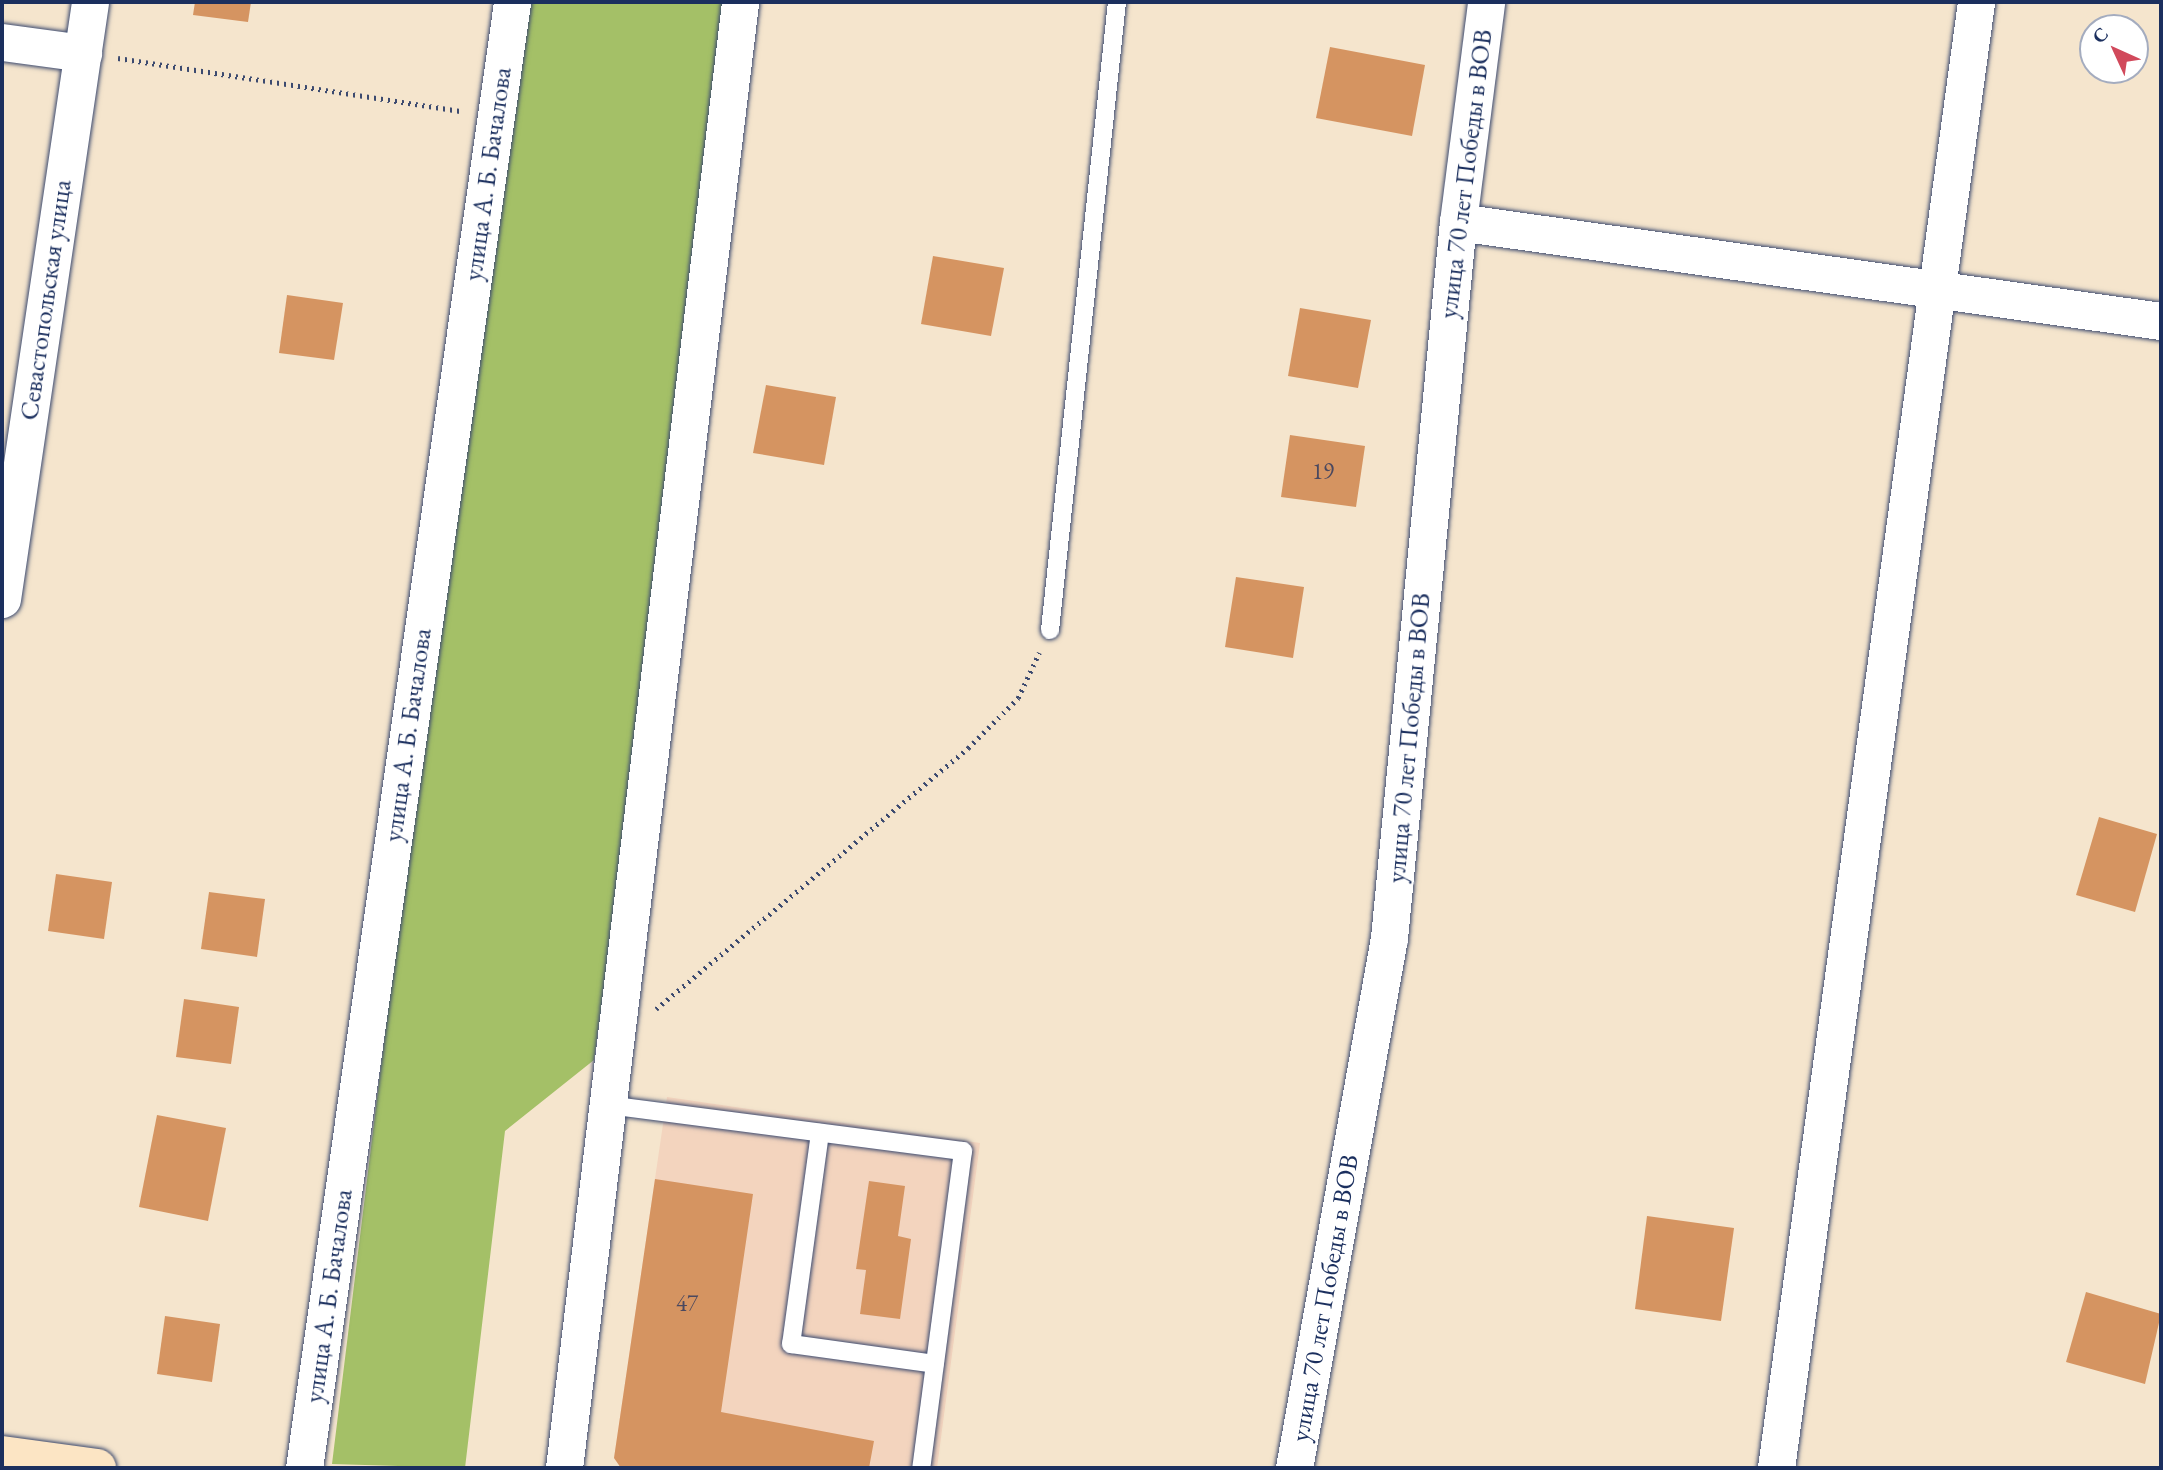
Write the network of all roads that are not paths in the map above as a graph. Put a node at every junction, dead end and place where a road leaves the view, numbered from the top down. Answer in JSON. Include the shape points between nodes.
{"nodes":[{"id":1,"x":90,"y":2,"type":"edge"},
{"id":2,"x":512,"y":2,"type":"edge"},
{"id":3,"x":740,"y":2,"type":"edge"},
{"id":4,"x":1117,"y":2,"type":"edge"},
{"id":5,"x":1486,"y":2,"type":"edge"},
{"id":6,"x":1976,"y":2,"type":"edge"},
{"id":7,"x":2,"y":42,"type":"edge"},
{"id":8,"x":83,"y":53,"type":"junction"},
{"id":9,"x":1458,"y":222,"type":"junction"},
{"id":10,"x":1936,"y":288,"type":"junction"},
{"id":11,"x":2161,"y":321,"type":"edge"},
{"id":12,"x":2,"y":599,"type":"edge"},
{"id":13,"x":1050,"y":630,"type":"road end"},
{"id":14,"x":608,"y":1105,"type":"junction"},
{"id":15,"x":820,"y":1133,"type":"junction"},
{"id":16,"x":935,"y":1364,"type":"junction"},
{"id":17,"x":2,"y":1455,"type":"edge"},
{"id":18,"x":97,"y":1468,"type":"edge"},
{"id":19,"x":304,"y":1468,"type":"edge"},
{"id":20,"x":564,"y":1468,"type":"edge"},
{"id":21,"x":921,"y":1468,"type":"edge"},
{"id":22,"x":1294,"y":1468,"type":"edge"},
{"id":23,"x":1776,"y":1468,"type":"edge"}],
"edges":[{"from":1,"to":8,"type":"street","name":"Севастопольская улица"},
{"from":2,"to":19,"type":"street","name":"улица А. Б. Бачалова"},
{"from":3,"to":14,"type":"street"},
{"from":4,"to":13,"type":"lane"},
{"from":5,"to":9,"type":"street","name":"улица 70 лет Победы в ВОВ"},
{"from":6,"to":10,"type":"street"},
{"from":7,"to":8,"type":"street"},
{"from":8,"to":12,"type":"street","name":"Севастопольская улица"},
{"from":9,"to":10,"type":"street"},
{"from":9,"to":22,"type":"street","name":"улица 70 лет Победы в ВОВ","via":[[1389,939]]},
{"from":10,"to":11,"type":"street"},
{"from":10,"to":23,"type":"street"},
{"from":14,"to":15,"type":"lane"},
{"from":14,"to":20,"type":"street"},
{"from":15,"to":16,"type":"lane","via":[[791,1345]]},
{"from":15,"to":16,"type":"lane","via":[[964,1151]]},
{"from":16,"to":21,"type":"lane"},
{"from":17,"to":18,"type":"street"}]}
